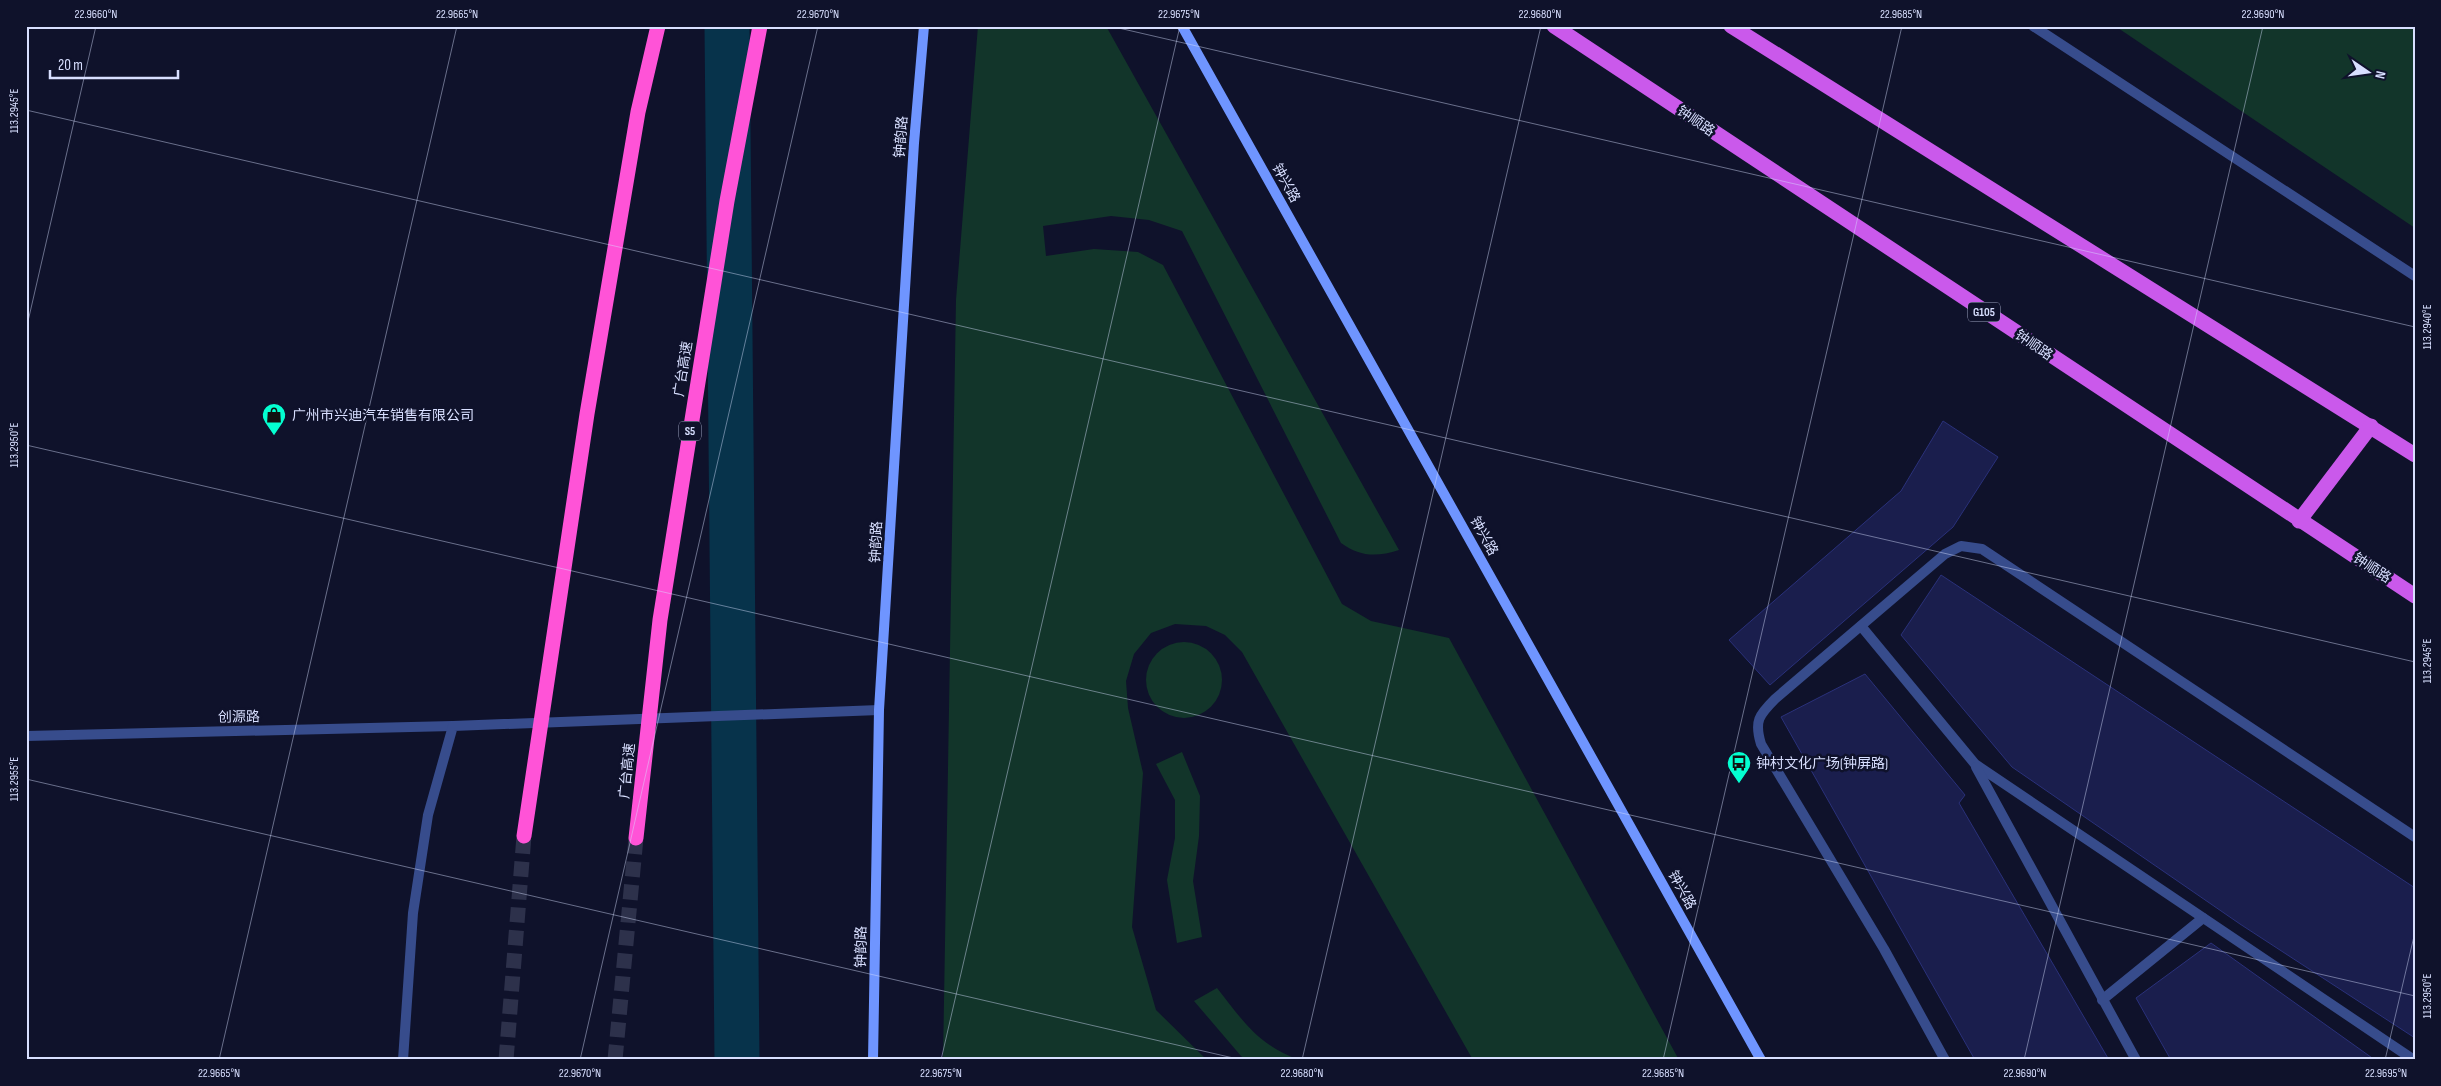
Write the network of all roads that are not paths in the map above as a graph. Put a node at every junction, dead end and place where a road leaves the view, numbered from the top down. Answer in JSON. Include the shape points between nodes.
{"nodes":[{"id":1,"x":658,"y":26,"type":"edge"},
{"id":2,"x":760,"y":26,"type":"edge"},
{"id":3,"x":924,"y":26,"type":"edge"},
{"id":4,"x":1182,"y":26,"type":"edge"},
{"id":5,"x":1554,"y":26,"type":"edge"},
{"id":6,"x":1731,"y":26,"type":"edge"},
{"id":7,"x":2033,"y":26,"type":"edge"},
{"id":8,"x":2415,"y":276,"type":"edge"},
{"id":9,"x":2371,"y":426,"type":"junction"},
{"id":10,"x":2415,"y":455,"type":"edge"},
{"id":11,"x":2299,"y":522,"type":"junction"},
{"id":12,"x":2415,"y":596,"type":"edge"},
{"id":13,"x":1861,"y":626,"type":"junction"},
{"id":14,"x":880,"y":710,"type":"junction"},
{"id":15,"x":453,"y":726,"type":"junction"},
{"id":16,"x":26,"y":736,"type":"edge"},
{"id":17,"x":1975,"y":764,"type":"junction"},
{"id":18,"x":524,"y":836,"type":"tunnel mouth"},
{"id":19,"x":2415,"y":837,"type":"edge"},
{"id":20,"x":636,"y":838,"type":"tunnel mouth"},
{"id":21,"x":2203,"y":918,"type":"junction"},
{"id":22,"x":2102,"y":1000,"type":"junction"},
{"id":23,"x":403,"y":1060,"type":"edge"},
{"id":24,"x":873,"y":1060,"type":"edge"},
{"id":25,"x":1761,"y":1060,"type":"edge"},
{"id":26,"x":1945,"y":1060,"type":"edge"},
{"id":27,"x":2136,"y":1060,"type":"edge"},
{"id":28,"x":2414,"y":1060,"type":"edge"}],
"edges":[{"from":1,"to":18,"type":"highway","bridge":true,"via":[[638,112],[587,414]]},
{"from":2,"to":20,"type":"highway","name":"广台高速","number":"S5","bridge":true,"via":[[727,200],[660,620]]},
{"from":3,"to":14,"type":"main road","name":"钟韵路"},
{"from":4,"to":25,"type":"main road","name":"钟兴路"},
{"from":5,"to":11,"type":"highway","name":"钟顺路","number":"G105"},
{"from":6,"to":9,"type":"highway"},
{"from":7,"to":8,"type":"street"},
{"from":9,"to":10,"type":"highway"},
{"from":9,"to":11,"type":"highway"},
{"from":11,"to":12,"type":"highway","name":"钟顺路","number":"G105"},
{"from":13,"to":17,"type":"street"},
{"from":13,"to":19,"type":"street","via":[[1945,554],[1962,546],[1982,549]]},
{"from":13,"to":26,"type":"street","via":[[1760,714],[1757,730],[1761,744],[1884,949]]},
{"from":14,"to":15,"type":"street","name":"创源路"},
{"from":14,"to":24,"type":"main road","name":"钟韵路"},
{"from":15,"to":16,"type":"street","name":"创源路"},
{"from":15,"to":23,"type":"street","via":[[428,815],[413,913]]},
{"from":17,"to":21,"type":"street"},
{"from":17,"to":22,"type":"street"},
{"from":21,"to":22,"type":"street"},
{"from":21,"to":28,"type":"street"},
{"from":22,"to":27,"type":"street"}]}
